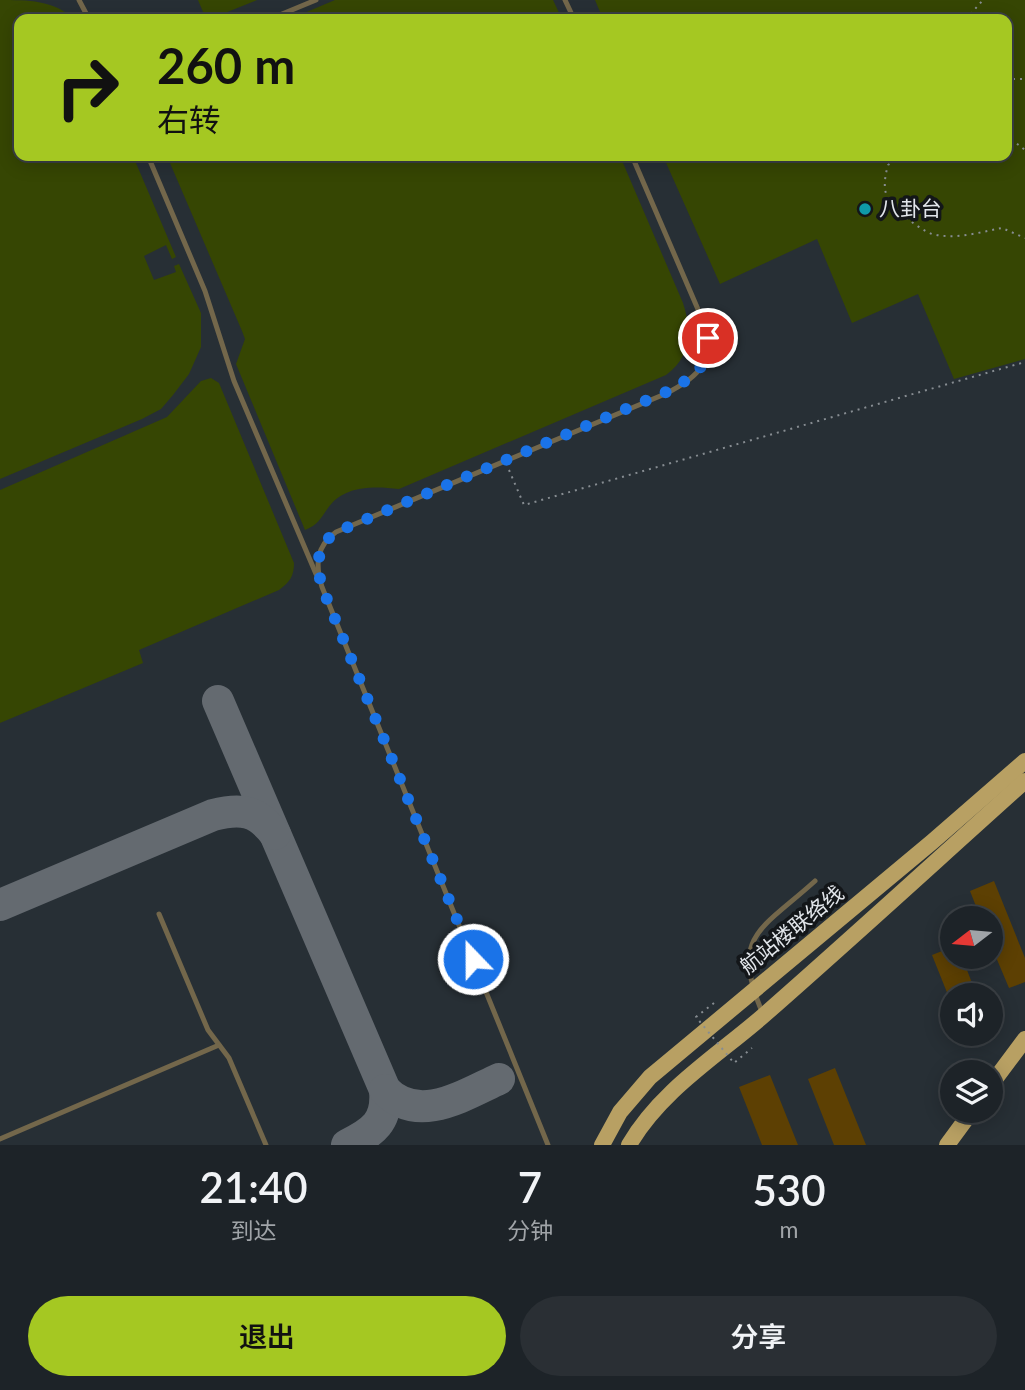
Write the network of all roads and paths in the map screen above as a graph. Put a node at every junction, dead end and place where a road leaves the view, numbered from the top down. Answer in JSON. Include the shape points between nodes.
{"nodes":[{"id":1,"x":316,"y":0,"type":"edge"},
{"id":2,"x":982,"y":0,"type":"edge"},
{"id":3,"x":282,"y":14,"type":"edge"},
{"id":4,"x":970,"y":14,"type":"edge"},
{"id":5,"x":150,"y":161,"type":"edge"},
{"id":6,"x":634,"y":161,"type":"edge"},
{"id":7,"x":894,"y":161,"type":"edge"},
{"id":8,"x":1025,"y":238,"type":"edge"},
{"id":9,"x":1025,"y":362,"type":"edge"},
{"id":10,"x":505,"y":461,"type":"junction"},
{"id":11,"x":322,"y":587,"type":"junction"},
{"id":12,"x":1025,"y":761,"type":"edge"},
{"id":13,"x":1025,"y":780,"type":"edge"},
{"id":14,"x":815,"y":881,"type":"dead end"},
{"id":15,"x":159,"y":914,"type":"dead end"},
{"id":16,"x":753,"y":989,"type":"junction"},
{"id":17,"x":714,"y":1003,"type":"dead end"},
{"id":18,"x":764,"y":1015,"type":"junction"},
{"id":19,"x":1025,"y":1039,"type":"edge"},
{"id":20,"x":219,"y":1045,"type":"junction"},
{"id":21,"x":752,"y":1048,"type":"dead end"},
{"id":22,"x":1003,"y":1069,"type":"edge"},
{"id":23,"x":963,"y":1123,"type":"edge"},
{"id":24,"x":0,"y":1139,"type":"edge"},
{"id":25,"x":266,"y":1145,"type":"edge"},
{"id":26,"x":548,"y":1145,"type":"edge"},
{"id":27,"x":602,"y":1145,"type":"edge"},
{"id":28,"x":629,"y":1145,"type":"edge"},
{"id":29,"x":947,"y":1145,"type":"edge"}],
"edges":[{"from":1,"to":3,"type":"lane"},
{"from":2,"to":4,"type":"path"},
{"from":5,"to":11,"type":"lane","via":[[202,283],[234,381]]},
{"from":6,"to":10,"type":"lane","via":[[703,321],[708,338],[706,360],[693,377],[665,394]]},
{"from":7,"to":8,"type":"path","via":[[888,166],[884,185],[890,205],[920,228],[947,235],[984,234],[1002,228]]},
{"from":9,"to":10,"type":"path","via":[[524,505]]},
{"from":10,"to":11,"type":"lane","via":[[332,535],[318,557]]},
{"from":11,"to":26,"type":"lane"},
{"from":12,"to":16,"type":"main road","name":"航站楼联络线"},
{"from":13,"to":18,"type":"main road","name":"航站楼联络线"},
{"from":14,"to":16,"type":"lane","via":[[752,940],[748,962]]},
{"from":15,"to":20,"type":"lane","via":[[208,1030]]},
{"from":16,"to":18,"type":"lane"},
{"from":16,"to":27,"type":"main road","name":"航站楼联络线","via":[[644,1083],[620,1112]]},
{"from":17,"to":21,"type":"path","bridge":true,"via":[[696,1017],[727,1054],[734,1062]]},
{"from":18,"to":28,"type":"main road","name":"航站楼联络线","via":[[668,1096]]},
{"from":19,"to":22,"type":"main road"},
{"from":20,"to":24,"type":"lane"},
{"from":20,"to":25,"type":"lane","via":[[229,1058]]},
{"from":23,"to":29,"type":"main road"}]}
